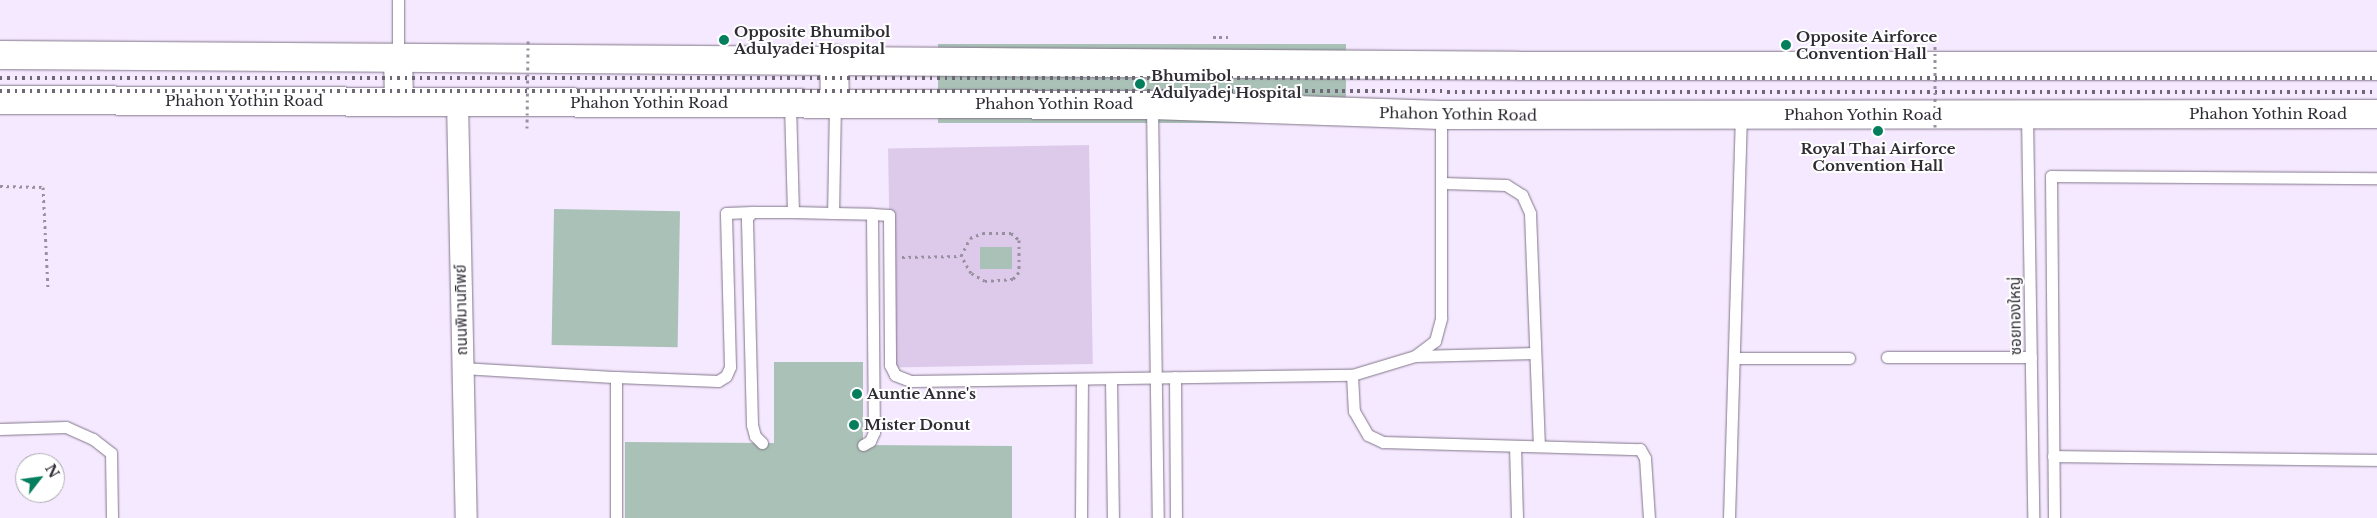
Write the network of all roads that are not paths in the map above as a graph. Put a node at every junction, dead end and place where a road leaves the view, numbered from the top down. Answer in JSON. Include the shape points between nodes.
{"nodes":[{"id":1,"x":398,"y":0,"type":"edge"},
{"id":2,"x":0,"y":55,"type":"edge"},
{"id":3,"x":398,"y":57,"type":"junction"},
{"id":4,"x":834,"y":59,"type":"junction"},
{"id":5,"x":2377,"y":66,"type":"edge"},
{"id":6,"x":0,"y":100,"type":"edge"},
{"id":7,"x":399,"y":102,"type":"junction"},
{"id":8,"x":457,"y":102,"type":"junction"},
{"id":9,"x":790,"y":103,"type":"junction"},
{"id":10,"x":835,"y":103,"type":"junction"},
{"id":11,"x":1152,"y":105,"type":"junction"},
{"id":12,"x":2027,"y":114,"type":"junction"},
{"id":13,"x":2377,"y":114,"type":"edge"},
{"id":14,"x":1442,"y":115,"type":"junction"},
{"id":15,"x":1741,"y":116,"type":"junction"},
{"id":16,"x":2377,"y":178,"type":"edge"},
{"id":17,"x":1443,"y":183,"type":"junction"},
{"id":18,"x":752,"y":212,"type":"junction"},
{"id":19,"x":793,"y":212,"type":"junction"},
{"id":20,"x":834,"y":213,"type":"junction"},
{"id":21,"x":872,"y":214,"type":"junction"},
{"id":22,"x":1535,"y":353,"type":"junction"},
{"id":23,"x":1415,"y":356,"type":"junction"},
{"id":24,"x":1886,"y":357,"type":"dead end"},
{"id":25,"x":2031,"y":357,"type":"junction"},
{"id":26,"x":1734,"y":358,"type":"junction"},
{"id":27,"x":1849,"y":358,"type":"dead end"},
{"id":28,"x":462,"y":368,"type":"junction"},
{"id":29,"x":1352,"y":375,"type":"junction"},
{"id":30,"x":616,"y":377,"type":"junction"},
{"id":31,"x":1175,"y":377,"type":"junction"},
{"id":32,"x":1158,"y":378,"type":"junction"},
{"id":33,"x":1111,"y":379,"type":"junction"},
{"id":34,"x":1082,"y":380,"type":"junction"},
{"id":35,"x":0,"y":429,"type":"edge"},
{"id":36,"x":762,"y":443,"type":"dead end"},
{"id":37,"x":864,"y":445,"type":"dead end"},
{"id":38,"x":1515,"y":446,"type":"junction"},
{"id":39,"x":1539,"y":446,"type":"junction"},
{"id":40,"x":2053,"y":456,"type":"junction"},
{"id":41,"x":2377,"y":460,"type":"edge"},
{"id":42,"x":112,"y":518,"type":"edge"},
{"id":43,"x":466,"y":518,"type":"edge"},
{"id":44,"x":616,"y":518,"type":"edge"},
{"id":45,"x":1081,"y":518,"type":"edge"},
{"id":46,"x":1113,"y":518,"type":"edge"},
{"id":47,"x":1158,"y":518,"type":"edge"},
{"id":48,"x":1176,"y":518,"type":"edge"},
{"id":49,"x":1517,"y":518,"type":"edge"},
{"id":50,"x":1649,"y":518,"type":"edge"},
{"id":51,"x":1729,"y":518,"type":"edge"},
{"id":52,"x":2033,"y":518,"type":"edge"},
{"id":53,"x":2054,"y":518,"type":"edge"}],
"edges":[{"from":1,"to":3,"type":"lane"},
{"from":2,"to":3,"type":"main road"},
{"from":3,"to":4,"type":"main road"},
{"from":3,"to":7,"type":"main road"},
{"from":4,"to":5,"type":"main road","via":[[1522,66]]},
{"from":4,"to":10,"type":"main road"},
{"from":6,"to":7,"type":"main road","name":"Phahon Yothin Road"},
{"from":7,"to":8,"type":"main road","name":"Phahon Yothin Road"},
{"from":8,"to":9,"type":"main road","name":"Phahon Yothin Road"},
{"from":8,"to":28,"type":"street","name":"ถนนพิมานทิพย์"},
{"from":9,"to":10,"type":"main road","name":"Phahon Yothin Road"},
{"from":9,"to":19,"type":"lane"},
{"from":10,"to":11,"type":"main road","name":"Phahon Yothin Road"},
{"from":10,"to":20,"type":"lane"},
{"from":11,"to":14,"type":"main road","name":"Phahon Yothin Road"},
{"from":11,"to":32,"type":"lane"},
{"from":12,"to":13,"type":"main road","name":"Phahon Yothin Road"},
{"from":12,"to":15,"type":"main road","name":"Phahon Yothin Road"},
{"from":12,"to":25,"type":"lane","name":"ซอยทองใหญ่"},
{"from":14,"to":15,"type":"main road","name":"Phahon Yothin Road"},
{"from":14,"to":17,"type":"lane"},
{"from":15,"to":26,"type":"lane"},
{"from":16,"to":40,"type":"lane","via":[[2050,176]]},
{"from":17,"to":22,"type":"lane","via":[[1506,185],[1522,195],[1530,212]]},
{"from":17,"to":23,"type":"lane","via":[[1441,318],[1435,341]]},
{"from":18,"to":19,"type":"lane"},
{"from":18,"to":30,"type":"lane","via":[[726,213],[730,367],[726,376],[718,381]]},
{"from":18,"to":36,"type":"lane","via":[[746,218],[752,425],[755,436]]},
{"from":19,"to":20,"type":"lane"},
{"from":20,"to":21,"type":"lane"},
{"from":21,"to":34,"type":"lane","via":[[889,215],[890,365],[895,375],[911,381]]},
{"from":21,"to":37,"type":"lane","via":[[874,432]]},
{"from":22,"to":23,"type":"lane"},
{"from":22,"to":39,"type":"lane"},
{"from":23,"to":29,"type":"lane"},
{"from":24,"to":25,"type":"lane"},
{"from":25,"to":52,"type":"lane","name":"ซอยทองใหญ่"},
{"from":26,"to":27,"type":"lane"},
{"from":26,"to":51,"type":"lane"},
{"from":28,"to":30,"type":"lane"},
{"from":28,"to":43,"type":"street","name":"ถนนพิมานทิพย์"},
{"from":29,"to":31,"type":"lane"},
{"from":29,"to":38,"type":"lane","via":[[1354,411],[1368,435],[1383,442]]},
{"from":30,"to":44,"type":"lane"},
{"from":31,"to":32,"type":"lane"},
{"from":31,"to":48,"type":"lane"},
{"from":32,"to":33,"type":"lane"},
{"from":32,"to":47,"type":"lane"},
{"from":33,"to":34,"type":"lane"},
{"from":33,"to":46,"type":"lane"},
{"from":34,"to":45,"type":"lane"},
{"from":35,"to":42,"type":"lane","via":[[66,427],[93,438],[111,453]]},
{"from":38,"to":39,"type":"lane"},
{"from":38,"to":49,"type":"lane"},
{"from":39,"to":50,"type":"lane","via":[[1640,449],[1646,458]]},
{"from":40,"to":41,"type":"lane"},
{"from":40,"to":53,"type":"lane"}]}
